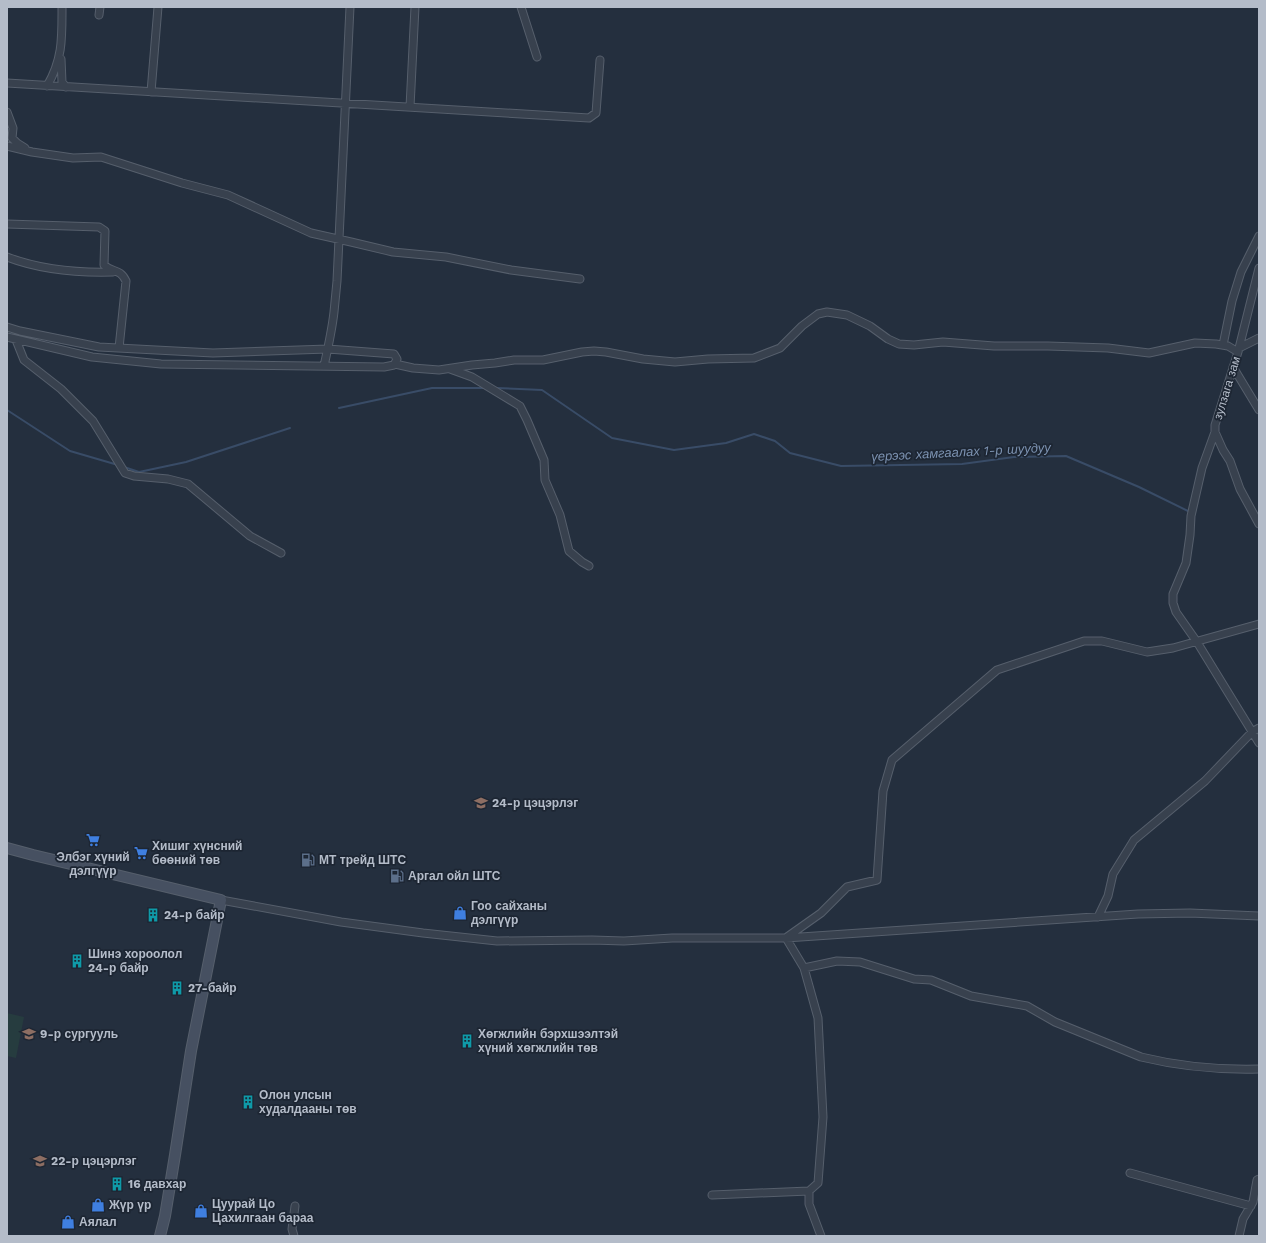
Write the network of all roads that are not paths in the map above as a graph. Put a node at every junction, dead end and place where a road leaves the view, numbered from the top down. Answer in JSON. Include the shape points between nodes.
{"nodes":[{"id":1,"x":62,"y":7,"type":"edge"},
{"id":2,"x":100,"y":7,"type":"edge"},
{"id":3,"x":158,"y":7,"type":"edge"},
{"id":4,"x":350,"y":7,"type":"edge"},
{"id":5,"x":415,"y":7,"type":"edge"},
{"id":6,"x":521,"y":7,"type":"edge"},
{"id":7,"x":99,"y":15,"type":"dead end"},
{"id":8,"x":61,"y":48,"type":"junction"},
{"id":9,"x":537,"y":57,"type":"dead end"},
{"id":10,"x":600,"y":60,"type":"dead end"},
{"id":11,"x":7,"y":83,"type":"edge"},
{"id":12,"x":47,"y":86,"type":"junction"},
{"id":13,"x":66,"y":87,"type":"junction"},
{"id":14,"x":151,"y":92,"type":"junction"},
{"id":15,"x":345,"y":104,"type":"junction"},
{"id":16,"x":410,"y":107,"type":"junction"},
{"id":17,"x":7,"y":112,"type":"edge"},
{"id":18,"x":7,"y":146,"type":"edge"},
{"id":19,"x":32,"y":152,"type":"junction"},
{"id":20,"x":7,"y":224,"type":"edge"},
{"id":21,"x":1259,"y":236,"type":"edge"},
{"id":22,"x":339,"y":239,"type":"junction"},
{"id":23,"x":7,"y":256,"type":"edge"},
{"id":24,"x":1259,"y":268,"type":"edge"},
{"id":25,"x":118,"y":271,"type":"junction"},
{"id":26,"x":580,"y":279,"type":"dead end"},
{"id":27,"x":1256,"y":289,"type":"edge"},
{"id":28,"x":7,"y":327,"type":"edge"},
{"id":29,"x":7,"y":337,"type":"edge"},
{"id":30,"x":1259,"y":338,"type":"edge"},
{"id":31,"x":16,"y":340,"type":"junction"},
{"id":32,"x":1224,"y":345,"type":"junction"},
{"id":33,"x":119,"y":348,"type":"junction"},
{"id":34,"x":328,"y":349,"type":"junction"},
{"id":35,"x":1238,"y":350,"type":"junction"},
{"id":36,"x":395,"y":364,"type":"junction"},
{"id":37,"x":324,"y":366,"type":"junction"},
{"id":38,"x":1233,"y":367,"type":"junction"},
{"id":39,"x":448,"y":369,"type":"junction"},
{"id":40,"x":1258,"y":405,"type":"edge"},
{"id":41,"x":1215,"y":432,"type":"junction"},
{"id":42,"x":1259,"y":524,"type":"edge"},
{"id":43,"x":281,"y":553,"type":"dead end"},
{"id":44,"x":589,"y":566,"type":"dead end"},
{"id":45,"x":1258,"y":626,"type":"edge"},
{"id":46,"x":1197,"y":642,"type":"junction"},
{"id":47,"x":1259,"y":728,"type":"edge"},
{"id":48,"x":1252,"y":732,"type":"junction"},
{"id":49,"x":1259,"y":743,"type":"edge"},
{"id":50,"x":7,"y":848,"type":"edge"},
{"id":51,"x":221,"y":900,"type":"junction"},
{"id":52,"x":1259,"y":916,"type":"edge"},
{"id":53,"x":1098,"y":917,"type":"junction"},
{"id":54,"x":786,"y":938,"type":"junction"},
{"id":55,"x":804,"y":968,"type":"junction"},
{"id":56,"x":1259,"y":1069,"type":"edge"},
{"id":57,"x":1130,"y":1173,"type":"dead end"},
{"id":58,"x":1259,"y":1179,"type":"edge"},
{"id":59,"x":809,"y":1191,"type":"junction"},
{"id":60,"x":712,"y":1195,"type":"dead end"},
{"id":61,"x":295,"y":1206,"type":"dead end"},
{"id":62,"x":1251,"y":1206,"type":"junction"},
{"id":63,"x":160,"y":1236,"type":"edge"},
{"id":64,"x":294,"y":1236,"type":"edge"},
{"id":65,"x":821,"y":1236,"type":"edge"},
{"id":66,"x":1239,"y":1236,"type":"edge"}],
"edges":[{"from":1,"to":8,"type":"street"},
{"from":2,"to":7,"type":"street"},
{"from":3,"to":14,"type":"street"},
{"from":4,"to":15,"type":"street"},
{"from":5,"to":16,"type":"street"},
{"from":6,"to":9,"type":"street"},
{"from":8,"to":12,"type":"street","via":[[54,73]]},
{"from":8,"to":13,"type":"street","via":[[62,82]]},
{"from":10,"to":16,"type":"street","via":[[596,113],[589,118]]},
{"from":11,"to":12,"type":"street"},
{"from":12,"to":13,"type":"street"},
{"from":13,"to":14,"type":"street"},
{"from":14,"to":15,"type":"street"},
{"from":15,"to":16,"type":"street"},
{"from":15,"to":22,"type":"street"},
{"from":17,"to":19,"type":"street","via":[[13,128],[12,138]]},
{"from":18,"to":19,"type":"street"},
{"from":19,"to":22,"type":"street","via":[[73,158],[101,157],[228,195],[311,233]]},
{"from":20,"to":25,"type":"street","via":[[102,228],[105,231],[104,265],[108,269]]},
{"from":21,"to":32,"type":"street","via":[[1241,272],[1232,301]]},
{"from":22,"to":26,"type":"street","via":[[392,252],[446,257],[511,270]]},
{"from":22,"to":34,"type":"street","via":[[334,310]]},
{"from":23,"to":25,"type":"street","via":[[22,262],[61,270],[87,273]]},
{"from":24,"to":27,"type":"street","name":"зулзага зам"},
{"from":25,"to":33,"type":"street","via":[[126,281]]},
{"from":27,"to":35,"type":"street","name":"зулзага зам"},
{"from":28,"to":33,"type":"street","via":[[99,347]]},
{"from":29,"to":31,"type":"street"},
{"from":30,"to":35,"type":"street"},
{"from":31,"to":37,"type":"street","via":[[92,357],[161,364]]},
{"from":31,"to":43,"type":"street","via":[[24,360],[61,389],[93,421],[125,473],[188,484],[250,536]]},
{"from":32,"to":35,"type":"street"},
{"from":32,"to":39,"type":"street","via":[[1195,343],[1149,353],[1108,348],[994,346],[943,342],[899,344],[847,315],[827,312],[818,314],[802,326],[780,348],[754,358],[675,362],[594,351],[543,360],[514,360]]},
{"from":33,"to":34,"type":"street","via":[[213,353]]},
{"from":34,"to":36,"type":"street","via":[[394,354],[397,359]]},
{"from":34,"to":37,"type":"street"},
{"from":35,"to":38,"type":"street","name":"зулзага зам"},
{"from":36,"to":37,"type":"street","via":[[384,367]]},
{"from":36,"to":39,"type":"street","via":[[413,368]]},
{"from":38,"to":40,"type":"street"},
{"from":38,"to":41,"type":"street","name":"зулзага зам"},
{"from":39,"to":44,"type":"street","via":[[472,377],[520,406],[544,460],[545,480],[560,515],[569,551]]},
{"from":41,"to":42,"type":"street","name":"зулзага зам","via":[[1240,489]]},
{"from":41,"to":46,"type":"street","via":[[1202,468],[1193,509],[1186,563],[1173,594],[1176,612]]},
{"from":45,"to":46,"type":"street"},
{"from":46,"to":48,"type":"street"},
{"from":46,"to":54,"type":"street","via":[[1147,652],[1102,642],[1084,641],[997,670],[892,760],[883,790],[877,880],[847,887],[821,913]]},
{"from":47,"to":48,"type":"street"},
{"from":48,"to":49,"type":"street"},
{"from":48,"to":53,"type":"street","via":[[1206,781],[1134,840],[1113,874],[1108,896]]},
{"from":50,"to":51,"type":"street"},
{"from":51,"to":54,"type":"street","via":[[341,922],[497,941]]},
{"from":51,"to":63,"type":"street","via":[[191,1051]]},
{"from":52,"to":53,"type":"street","via":[[1190,913]]},
{"from":53,"to":54,"type":"street"},
{"from":54,"to":55,"type":"street"},
{"from":55,"to":56,"type":"street","via":[[837,961],[860,962],[914,979],[931,980],[970,996],[1027,1006],[1055,1022],[1155,1061],[1230,1070]]},
{"from":55,"to":59,"type":"street","via":[[818,1018],[823,1118],[818,1183]]},
{"from":57,"to":62,"type":"street"},
{"from":58,"to":62,"type":"street"},
{"from":59,"to":60,"type":"street"},
{"from":59,"to":65,"type":"street","via":[[809,1204]]},
{"from":61,"to":64,"type":"street","via":[[292,1229]]},
{"from":62,"to":66,"type":"street","via":[[1243,1219]]}]}
